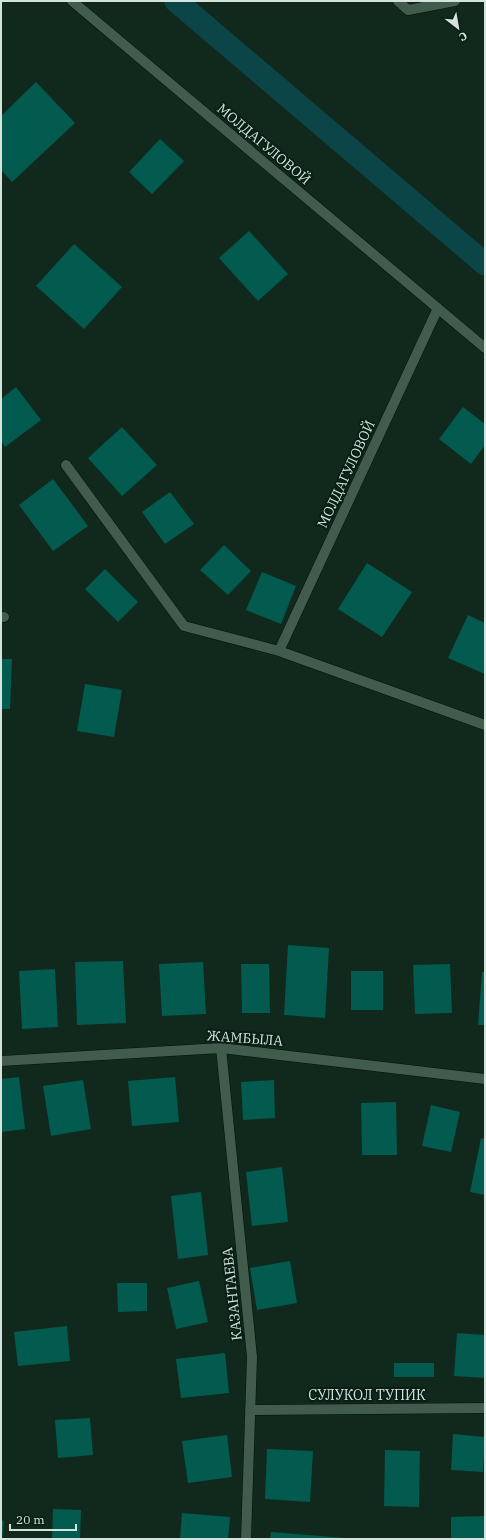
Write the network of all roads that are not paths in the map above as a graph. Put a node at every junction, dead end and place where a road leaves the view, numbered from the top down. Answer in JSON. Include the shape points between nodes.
{"nodes":[{"id":1,"x":72,"y":1,"type":"edge"},
{"id":2,"x":398,"y":1,"type":"edge"},
{"id":3,"x":455,"y":1,"type":"edge"},
{"id":4,"x":438,"y":308,"type":"junction"},
{"id":5,"x":485,"y":348,"type":"edge"},
{"id":6,"x":66,"y":465,"type":"dead end"},
{"id":7,"x":279,"y":651,"type":"junction"},
{"id":8,"x":485,"y":724,"type":"edge"},
{"id":9,"x":221,"y":1048,"type":"junction"},
{"id":10,"x":1,"y":1061,"type":"edge"},
{"id":11,"x":485,"y":1079,"type":"edge"},
{"id":12,"x":485,"y":1408,"type":"edge"},
{"id":13,"x":250,"y":1410,"type":"junction"},
{"id":14,"x":246,"y":1539,"type":"edge"}],
"edges":[{"from":1,"to":4,"type":"street","name":"МОЛДАГУЛОВОЙ"},
{"from":2,"to":3,"type":"street","via":[[408,10]]},
{"from":4,"to":5,"type":"street","name":"МОЛДАГУЛОВОЙ"},
{"from":4,"to":7,"type":"street","name":"МОЛДАГУЛОВОЙ"},
{"from":6,"to":7,"type":"street","via":[[184,626]]},
{"from":7,"to":8,"type":"street"},
{"from":9,"to":10,"type":"street","name":"ЖАМБЫЛА"},
{"from":9,"to":11,"type":"street","name":"ЖАМБЫЛА"},
{"from":9,"to":13,"type":"street","name":"КАЗАНТАЕВА","via":[[252,1357]]},
{"from":12,"to":13,"type":"street","name":"СУЛУКОЛ ТУПИК"},
{"from":13,"to":14,"type":"street","name":"КАЗАНТАЕВА"}]}
